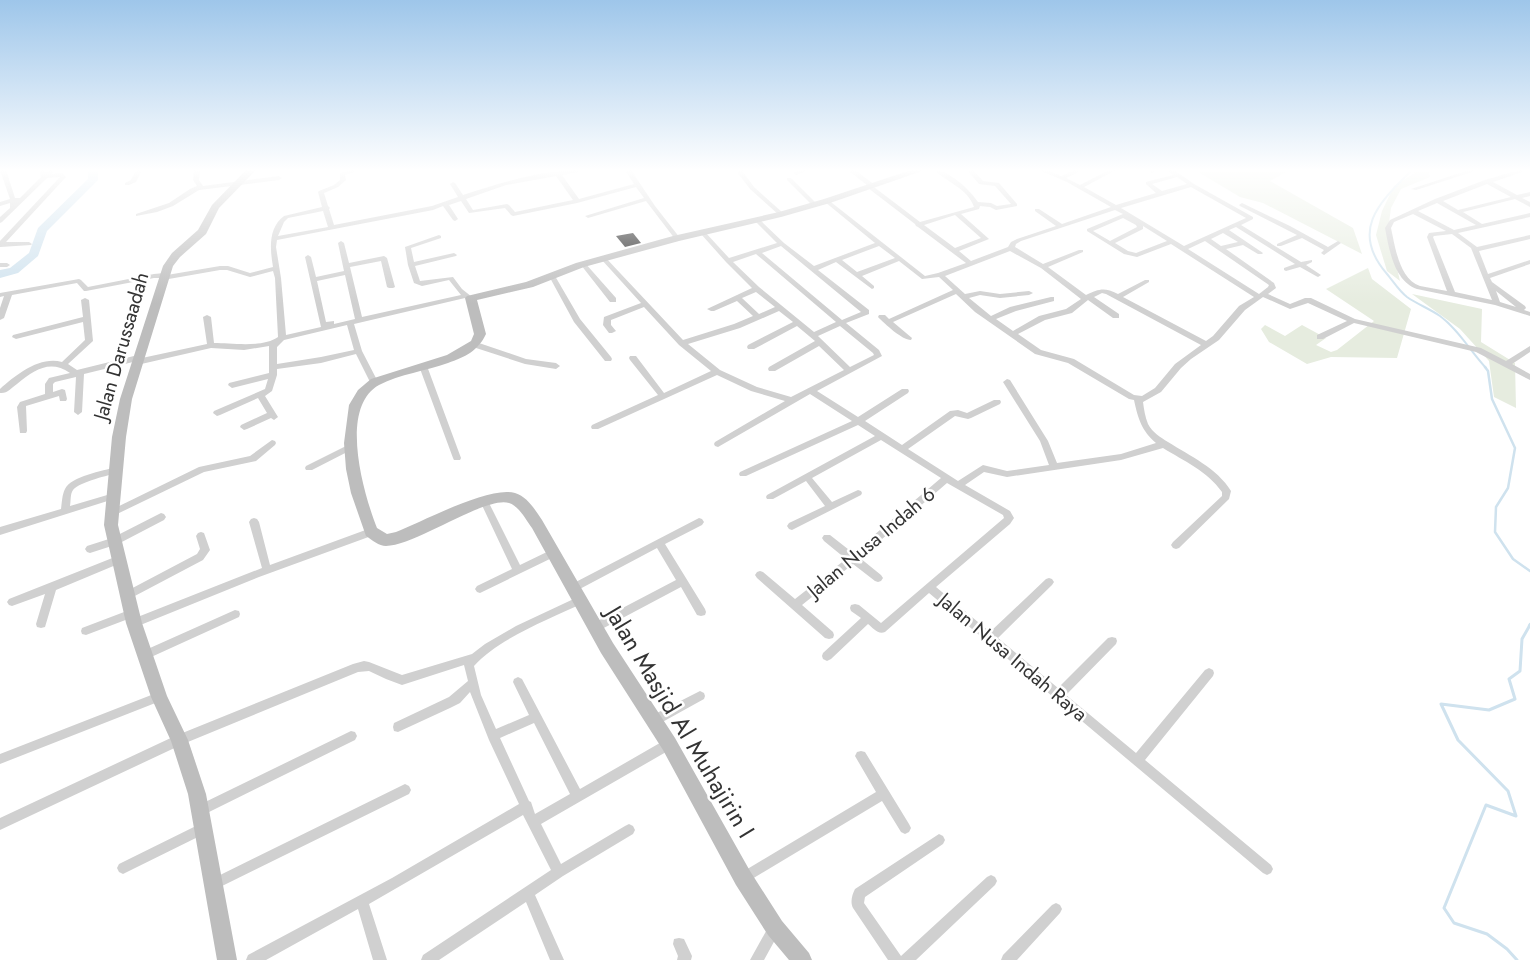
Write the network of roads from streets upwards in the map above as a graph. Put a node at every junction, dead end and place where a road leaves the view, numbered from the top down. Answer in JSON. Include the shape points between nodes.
{"nodes":[{"id":1,"x":29,"y":215,"type":"edge"},
{"id":2,"x":211,"y":215,"type":"edge"},
{"id":3,"x":296,"y":215,"type":"edge"},
{"id":4,"x":328,"y":215,"type":"edge"},
{"id":5,"x":391,"y":215,"type":"edge"},
{"id":6,"x":452,"y":215,"type":"edge"},
{"id":7,"x":592,"y":215,"type":"edge"},
{"id":8,"x":659,"y":215,"type":"edge"},
{"id":9,"x":778,"y":215,"type":"edge"},
{"id":10,"x":844,"y":215,"type":"edge"},
{"id":11,"x":905,"y":215,"type":"edge"},
{"id":12,"x":950,"y":215,"type":"edge"},
{"id":13,"x":958,"y":215,"type":"edge"},
{"id":14,"x":1044,"y":215,"type":"edge"},
{"id":15,"x":1099,"y":215,"type":"edge"},
{"id":16,"x":1128,"y":215,"type":"edge"},
{"id":17,"x":1248,"y":215,"type":"edge"},
{"id":18,"x":1259,"y":215,"type":"edge"},
{"id":19,"x":1405,"y":215,"type":"edge"},
{"id":20,"x":1420,"y":215,"type":"edge"},
{"id":21,"x":1462,"y":215,"type":"edge"},
{"id":22,"x":1530,"y":215,"type":"edge"},
{"id":23,"x":588,"y":216,"type":"dead end"},
{"id":24,"x":455,"y":220,"type":"dead end"},
{"id":25,"x":757,"y":220,"type":"junction"},
{"id":26,"x":918,"y":225,"type":"junction"},
{"id":27,"x":1237,"y":225,"type":"junction"},
{"id":28,"x":1061,"y":226,"type":"junction"},
{"id":29,"x":1482,"y":226,"type":"junction"},
{"id":30,"x":331,"y":227,"type":"junction"},
{"id":31,"x":1225,"y":231,"type":"junction"},
{"id":32,"x":1453,"y":232,"type":"junction"},
{"id":33,"x":703,"y":233,"type":"junction"},
{"id":34,"x":1302,"y":235,"type":"junction"},
{"id":35,"x":439,"y":237,"type":"dead end"},
{"id":36,"x":1530,"y":237,"type":"edge"},
{"id":37,"x":677,"y":238,"type":"junction"},
{"id":38,"x":274,"y":239,"type":"junction"},
{"id":39,"x":1207,"y":239,"type":"junction"},
{"id":40,"x":1172,"y":241,"type":"junction"},
{"id":41,"x":341,"y":242,"type":"dead end"},
{"id":42,"x":1338,"y":242,"type":"dead end"},
{"id":43,"x":880,"y":243,"type":"junction"},
{"id":44,"x":1110,"y":243,"type":"junction"},
{"id":45,"x":1245,"y":243,"type":"junction"},
{"id":46,"x":29,"y":244,"type":"dead end"},
{"id":47,"x":782,"y":244,"type":"junction"},
{"id":48,"x":1,"y":245,"type":"edge"},
{"id":49,"x":1279,"y":245,"type":"dead end"},
{"id":50,"x":1011,"y":248,"type":"junction"},
{"id":51,"x":1184,"y":248,"type":"junction"},
{"id":52,"x":1220,"y":248,"type":"junction"},
{"id":53,"x":1475,"y":250,"type":"junction"},
{"id":54,"x":953,"y":251,"type":"junction"},
{"id":55,"x":757,"y":252,"type":"junction"},
{"id":56,"x":1081,"y":252,"type":"dead end"},
{"id":57,"x":1260,"y":253,"type":"dead end"},
{"id":58,"x":454,"y":255,"type":"dead end"},
{"id":59,"x":308,"y":257,"type":"dead end"},
{"id":60,"x":603,"y":258,"type":"junction"},
{"id":61,"x":899,"y":259,"type":"junction"},
{"id":62,"x":837,"y":260,"type":"junction"},
{"id":63,"x":728,"y":261,"type":"junction"},
{"id":64,"x":1310,"y":261,"type":"dead end"},
{"id":65,"x":1530,"y":262,"type":"edge"},
{"id":66,"x":970,"y":263,"type":"junction"},
{"id":67,"x":583,"y":264,"type":"junction"},
{"id":68,"x":1300,"y":264,"type":"junction"},
{"id":69,"x":411,"y":265,"type":"junction"},
{"id":70,"x":1043,"y":267,"type":"junction"},
{"id":71,"x":276,"y":268,"type":"junction"},
{"id":72,"x":347,"y":269,"type":"junction"},
{"id":73,"x":813,"y":269,"type":"junction"},
{"id":74,"x":1286,"y":269,"type":"dead end"},
{"id":75,"x":940,"y":275,"type":"junction"},
{"id":76,"x":1318,"y":275,"type":"dead end"},
{"id":77,"x":164,"y":276,"type":"junction"},
{"id":78,"x":552,"y":276,"type":"junction"},
{"id":79,"x":857,"y":276,"type":"junction"},
{"id":80,"x":1487,"y":279,"type":"junction"},
{"id":81,"x":314,"y":280,"type":"junction"},
{"id":82,"x":1147,"y":281,"type":"dead end"},
{"id":83,"x":391,"y":287,"type":"dead end"},
{"id":84,"x":872,"y":287,"type":"dead end"},
{"id":85,"x":756,"y":289,"type":"junction"},
{"id":86,"x":957,"y":291,"type":"junction"},
{"id":87,"x":1029,"y":293,"type":"dead end"},
{"id":88,"x":1452,"y":294,"type":"junction"},
{"id":89,"x":4,"y":295,"type":"edge"},
{"id":90,"x":1261,"y":295,"type":"junction"},
{"id":91,"x":468,"y":297,"type":"junction"},
{"id":92,"x":964,"y":297,"type":"junction"},
{"id":93,"x":1118,"y":297,"type":"junction"},
{"id":94,"x":738,"y":298,"type":"junction"},
{"id":95,"x":1088,"y":298,"type":"junction"},
{"id":96,"x":1051,"y":299,"type":"dead end"},
{"id":97,"x":85,"y":300,"type":"dead end"},
{"id":98,"x":613,"y":300,"type":"dead end"},
{"id":99,"x":1497,"y":303,"type":"junction"},
{"id":100,"x":645,"y":304,"type":"junction"},
{"id":101,"x":779,"y":308,"type":"junction"},
{"id":102,"x":711,"y":309,"type":"dead end"},
{"id":103,"x":1070,"y":310,"type":"junction"},
{"id":104,"x":1530,"y":313,"type":"edge"},
{"id":105,"x":1076,"y":316,"type":"dead end"},
{"id":106,"x":1116,"y":316,"type":"dead end"},
{"id":107,"x":207,"y":317,"type":"dead end"},
{"id":108,"x":758,"y":317,"type":"junction"},
{"id":109,"x":0,"y":318,"type":"edge"},
{"id":110,"x":86,"y":319,"type":"junction"},
{"id":111,"x":359,"y":319,"type":"junction"},
{"id":112,"x":991,"y":319,"type":"junction"},
{"id":113,"x":1353,"y":321,"type":"junction"},
{"id":114,"x":350,"y":323,"type":"junction"},
{"id":115,"x":796,"y":323,"type":"junction"},
{"id":116,"x":843,"y":323,"type":"junction"},
{"id":117,"x":612,"y":331,"type":"dead end"},
{"id":118,"x":1012,"y":334,"type":"junction"},
{"id":119,"x":813,"y":335,"type":"junction"},
{"id":120,"x":16,"y":337,"type":"dead end"},
{"id":121,"x":1320,"y":337,"type":"dead end"},
{"id":122,"x":282,"y":338,"type":"junction"},
{"id":123,"x":908,"y":338,"type":"dead end"},
{"id":124,"x":820,"y":342,"type":"junction"},
{"id":125,"x":682,"y":343,"type":"junction"},
{"id":126,"x":274,"y":344,"type":"junction"},
{"id":127,"x":476,"y":345,"type":"junction"},
{"id":128,"x":1207,"y":345,"type":"junction"},
{"id":129,"x":211,"y":346,"type":"junction"},
{"id":130,"x":751,"y":346,"type":"dead end"},
{"id":131,"x":1530,"y":348,"type":"edge"},
{"id":132,"x":358,"y":351,"type":"junction"},
{"id":133,"x":633,"y":358,"type":"dead end"},
{"id":134,"x":608,"y":359,"type":"dead end"},
{"id":135,"x":137,"y":360,"type":"junction"},
{"id":136,"x":1507,"y":364,"type":"junction"},
{"id":137,"x":63,"y":365,"type":"junction"},
{"id":138,"x":423,"y":366,"type":"junction"},
{"id":139,"x":556,"y":366,"type":"dead end"},
{"id":140,"x":772,"y":369,"type":"dead end"},
{"id":141,"x":849,"y":370,"type":"junction"},
{"id":142,"x":273,"y":371,"type":"junction"},
{"id":143,"x":717,"y":372,"type":"junction"},
{"id":144,"x":78,"y":373,"type":"junction"},
{"id":145,"x":1530,"y":377,"type":"edge"},
{"id":146,"x":374,"y":382,"type":"junction"},
{"id":147,"x":1007,"y":382,"type":"dead end"},
{"id":148,"x":232,"y":386,"type":"dead end"},
{"id":149,"x":811,"y":390,"type":"junction"},
{"id":150,"x":3,"y":391,"type":"dead end"},
{"id":151,"x":905,"y":391,"type":"dead end"},
{"id":152,"x":662,"y":395,"type":"junction"},
{"id":153,"x":48,"y":396,"type":"junction"},
{"id":154,"x":261,"y":396,"type":"junction"},
{"id":155,"x":62,"y":398,"type":"dead end"},
{"id":156,"x":1138,"y":399,"type":"junction"},
{"id":157,"x":792,"y":400,"type":"junction"},
{"id":158,"x":997,"y":402,"type":"dead end"},
{"id":159,"x":78,"y":412,"type":"dead end"},
{"id":160,"x":216,"y":413,"type":"dead end"},
{"id":161,"x":859,"y":421,"type":"junction"},
{"id":162,"x":595,"y":426,"type":"dead end"},
{"id":163,"x":244,"y":427,"type":"dead end"},
{"id":164,"x":23,"y":431,"type":"dead end"},
{"id":165,"x":881,"y":436,"type":"junction"},
{"id":166,"x":272,"y":443,"type":"dead end"},
{"id":167,"x":718,"y":444,"type":"dead end"},
{"id":168,"x":1165,"y":444,"type":"junction"},
{"id":169,"x":350,"y":446,"type":"junction"},
{"id":170,"x":902,"y":449,"type":"junction"},
{"id":171,"x":457,"y":458,"type":"dead end"},
{"id":172,"x":1054,"y":467,"type":"junction"},
{"id":173,"x":309,"y":468,"type":"dead end"},
{"id":174,"x":116,"y":470,"type":"junction"},
{"id":175,"x":743,"y":474,"type":"dead end"},
{"id":176,"x":806,"y":477,"type":"junction"},
{"id":177,"x":947,"y":478,"type":"junction"},
{"id":178,"x":958,"y":485,"type":"junction"},
{"id":179,"x":858,"y":493,"type":"dead end"},
{"id":180,"x":114,"y":496,"type":"junction"},
{"id":181,"x":770,"y":497,"type":"dead end"},
{"id":182,"x":484,"y":501,"type":"junction"},
{"id":183,"x":831,"y":507,"type":"junction"},
{"id":184,"x":65,"y":512,"type":"junction"},
{"id":185,"x":112,"y":513,"type":"junction"},
{"id":186,"x":162,"y":517,"type":"dead end"},
{"id":187,"x":254,"y":522,"type":"dead end"},
{"id":188,"x":699,"y":522,"type":"dead end"},
{"id":189,"x":792,"y":526,"type":"dead end"},
{"id":190,"x":0,"y":531,"type":"edge"},
{"id":191,"x":371,"y":532,"type":"junction"},
{"id":192,"x":201,"y":536,"type":"dead end"},
{"id":193,"x":826,"y":538,"type":"dead end"},
{"id":194,"x":115,"y":541,"type":"junction"},
{"id":195,"x":659,"y":542,"type":"junction"},
{"id":196,"x":1176,"y":545,"type":"dead end"},
{"id":197,"x":90,"y":549,"type":"dead end"},
{"id":198,"x":553,"y":553,"type":"junction"},
{"id":199,"x":853,"y":559,"type":"junction"},
{"id":200,"x":120,"y":560,"type":"junction"},
{"id":201,"x":267,"y":570,"type":"junction"},
{"id":202,"x":518,"y":570,"type":"junction"},
{"id":203,"x":760,"y":575,"type":"dead end"},
{"id":204,"x":878,"y":578,"type":"dead end"},
{"id":205,"x":683,"y":582,"type":"junction"},
{"id":206,"x":1049,"y":582,"type":"dead end"},
{"id":207,"x":930,"y":586,"type":"junction"},
{"id":208,"x":52,"y":587,"type":"junction"},
{"id":209,"x":480,"y":589,"type":"dead end"},
{"id":210,"x":577,"y":594,"type":"junction"},
{"id":211,"x":128,"y":595,"type":"junction"},
{"id":212,"x":12,"y":602,"type":"dead end"},
{"id":213,"x":794,"y":606,"type":"junction"},
{"id":214,"x":855,"y":608,"type":"dead end"},
{"id":215,"x":701,"y":612,"type":"dead end"},
{"id":216,"x":235,"y":614,"type":"dead end"},
{"id":217,"x":133,"y":618,"type":"junction"},
{"id":218,"x":868,"y":618,"type":"junction"},
{"id":219,"x":41,"y":624,"type":"dead end"},
{"id":220,"x":596,"y":627,"type":"junction"},
{"id":221,"x":86,"y":632,"type":"dead end"},
{"id":222,"x":829,"y":635,"type":"dead end"},
{"id":223,"x":989,"y":640,"type":"junction"},
{"id":224,"x":1112,"y":640,"type":"dead end"},
{"id":225,"x":145,"y":655,"type":"junction"},
{"id":226,"x":827,"y":656,"type":"dead end"},
{"id":227,"x":473,"y":658,"type":"junction"},
{"id":228,"x":1209,"y":673,"type":"dead end"},
{"id":229,"x":518,"y":682,"type":"dead end"},
{"id":230,"x":473,"y":684,"type":"junction"},
{"id":231,"x":700,"y":696,"type":"dead end"},
{"id":232,"x":1058,"y":696,"type":"junction"},
{"id":233,"x":159,"y":697,"type":"junction"},
{"id":234,"x":536,"y":717,"type":"junction"},
{"id":235,"x":653,"y":721,"type":"junction"},
{"id":236,"x":398,"y":727,"type":"dead end"},
{"id":237,"x":351,"y":736,"type":"dead end"},
{"id":238,"x":493,"y":736,"type":"junction"},
{"id":239,"x":179,"y":740,"type":"junction"},
{"id":240,"x":669,"y":744,"type":"junction"},
{"id":241,"x":861,"y":756,"type":"dead end"},
{"id":242,"x":0,"y":759,"type":"edge"},
{"id":243,"x":1138,"y":760,"type":"junction"},
{"id":244,"x":405,"y":790,"type":"dead end"},
{"id":245,"x":882,"y":794,"type":"junction"},
{"id":246,"x":578,"y":797,"type":"junction"},
{"id":247,"x":527,"y":806,"type":"junction"},
{"id":248,"x":201,"y":810,"type":"junction"},
{"id":249,"x":533,"y":822,"type":"junction"},
{"id":250,"x":0,"y":824,"type":"edge"},
{"id":251,"x":204,"y":828,"type":"junction"},
{"id":252,"x":905,"y":828,"type":"dead end"},
{"id":253,"x":629,"y":830,"type":"dead end"},
{"id":254,"x":940,"y":840,"type":"dead end"},
{"id":255,"x":123,"y":868,"type":"dead end"},
{"id":256,"x":1267,"y":868,"type":"dead end"},
{"id":257,"x":559,"y":872,"type":"junction"},
{"id":258,"x":743,"y":878,"type":"junction"},
{"id":259,"x":991,"y":881,"type":"dead end"},
{"id":260,"x":214,"y":884,"type":"junction"},
{"id":261,"x":528,"y":893,"type":"junction"},
{"id":262,"x":362,"y":901,"type":"junction"},
{"id":263,"x":1056,"y":909,"type":"dead end"},
{"id":264,"x":775,"y":928,"type":"junction"},
{"id":265,"x":679,"y":944,"type":"dead end"},
{"id":266,"x":227,"y":960,"type":"edge"},
{"id":267,"x":253,"y":960,"type":"edge"},
{"id":268,"x":380,"y":960,"type":"edge"},
{"id":269,"x":428,"y":960,"type":"edge"},
{"id":270,"x":557,"y":960,"type":"edge"},
{"id":271,"x":684,"y":960,"type":"edge"},
{"id":272,"x":757,"y":960,"type":"edge"},
{"id":273,"x":802,"y":960,"type":"edge"},
{"id":274,"x":896,"y":960,"type":"edge"},
{"id":275,"x":906,"y":960,"type":"edge"},
{"id":276,"x":1008,"y":960,"type":"edge"}],
"edges":[{"from":1,"to":48,"type":"street"},
{"from":2,"to":77,"type":"street","name":"Jalan Darussaadah","via":[[202,232],[172,260]]},
{"from":3,"to":38,"type":"street","via":[[281,221]]},
{"from":4,"to":30,"type":"street"},
{"from":5,"to":30,"type":"street"},
{"from":6,"to":24,"type":"street"},
{"from":7,"to":23,"type":"street"},
{"from":8,"to":37,"type":"street"},
{"from":9,"to":25,"type":"street"},
{"from":10,"to":43,"type":"street"},
{"from":11,"to":26,"type":"street"},
{"from":12,"to":26,"type":"street"},
{"from":13,"to":54,"type":"street","via":[[986,239]]},
{"from":14,"to":28,"type":"street"},
{"from":15,"to":28,"type":"street"},
{"from":16,"to":40,"type":"street"},
{"from":17,"to":27,"type":"street","via":[[1251,218]]},
{"from":18,"to":34,"type":"street"},
{"from":19,"to":88,"type":"street","via":[[1392,221],[1388,228],[1399,264],[1410,284]]},
{"from":20,"to":32,"type":"street"},
{"from":21,"to":29,"type":"street"},
{"from":22,"to":29,"type":"street"},
{"from":25,"to":33,"type":"street"},
{"from":25,"to":47,"type":"street"},
{"from":26,"to":54,"type":"street"},
{"from":27,"to":31,"type":"street"},
{"from":27,"to":68,"type":"street"},
{"from":28,"to":50,"type":"street","via":[[1015,242]]},
{"from":29,"to":32,"type":"street"},
{"from":30,"to":38,"type":"street"},
{"from":31,"to":39,"type":"street"},
{"from":31,"to":45,"type":"street"},
{"from":32,"to":53,"type":"street"},
{"from":32,"to":88,"type":"street","via":[[1430,235]]},
{"from":33,"to":37,"type":"street"},
{"from":33,"to":63,"type":"street"},
{"from":34,"to":42,"type":"street","via":[[1326,251]]},
{"from":34,"to":49,"type":"street"},
{"from":35,"to":69,"type":"street","via":[[409,246]]},
{"from":36,"to":53,"type":"street"},
{"from":37,"to":60,"type":"street"},
{"from":38,"to":71,"type":"street","via":[[272,247]]},
{"from":39,"to":51,"type":"street"},
{"from":39,"to":52,"type":"street"},
{"from":40,"to":44,"type":"street","via":[[1137,255],[1126,253]]},
{"from":40,"to":51,"type":"street"},
{"from":41,"to":72,"type":"street"},
{"from":43,"to":61,"type":"street"},
{"from":43,"to":62,"type":"street"},
{"from":44,"to":44,"type":"street","via":[[1140,230],[1142,227],[1123,216],[1090,228],[1091,232]]},
{"from":45,"to":52,"type":"street"},
{"from":45,"to":57,"type":"street"},
{"from":46,"to":48,"type":"street"},
{"from":47,"to":55,"type":"street"},
{"from":47,"to":73,"type":"street"},
{"from":50,"to":66,"type":"street"},
{"from":50,"to":70,"type":"street"},
{"from":51,"to":90,"type":"street"},
{"from":52,"to":90,"type":"street","via":[[1272,284],[1272,288]]},
{"from":53,"to":80,"type":"street"},
{"from":54,"to":66,"type":"street"},
{"from":55,"to":63,"type":"street"},
{"from":55,"to":116,"type":"street"},
{"from":56,"to":70,"type":"street"},
{"from":58,"to":69,"type":"street"},
{"from":59,"to":81,"type":"street"},
{"from":60,"to":67,"type":"street"},
{"from":60,"to":100,"type":"street"},
{"from":61,"to":75,"type":"street","via":[[924,278]]},
{"from":61,"to":79,"type":"street"},
{"from":62,"to":73,"type":"street"},
{"from":62,"to":79,"type":"street"},
{"from":63,"to":85,"type":"street"},
{"from":64,"to":68,"type":"street"},
{"from":65,"to":80,"type":"street"},
{"from":66,"to":75,"type":"street"},
{"from":67,"to":78,"type":"street"},
{"from":67,"to":98,"type":"street"},
{"from":68,"to":74,"type":"street"},
{"from":68,"to":76,"type":"street"},
{"from":69,"to":91,"type":"street","via":[[417,283],[451,278]]},
{"from":70,"to":95,"type":"street","via":[[1070,289]]},
{"from":71,"to":77,"type":"street","via":[[250,275],[220,268]]},
{"from":71,"to":122,"type":"street"},
{"from":72,"to":81,"type":"street"},
{"from":72,"to":83,"type":"street","via":[[384,258]]},
{"from":72,"to":111,"type":"street"},
{"from":73,"to":116,"type":"street","via":[[866,312]]},
{"from":75,"to":86,"type":"street"},
{"from":77,"to":89,"type":"street","via":[[86,289],[82,282],[75,282]]},
{"from":77,"to":135,"type":"street","name":"Jalan Darussaadah"},
{"from":78,"to":91,"type":"street","via":[[528,285]]},
{"from":78,"to":134,"type":"street","via":[[577,320]]},
{"from":79,"to":84,"type":"street"},
{"from":80,"to":99,"type":"street"},
{"from":80,"to":104,"type":"street"},
{"from":81,"to":111,"type":"street","via":[[323,325]]},
{"from":82,"to":93,"type":"street"},
{"from":85,"to":94,"type":"street"},
{"from":85,"to":101,"type":"street"},
{"from":86,"to":92,"type":"street"},
{"from":86,"to":123,"type":"street","via":[[884,320]]},
{"from":87,"to":92,"type":"street","via":[[1000,296],[980,293]]},
{"from":88,"to":99,"type":"street"},
{"from":89,"to":109,"type":"street"},
{"from":90,"to":113,"type":"street","via":[[1290,307],[1310,300]]},
{"from":90,"to":128,"type":"street","via":[[1236,313]]},
{"from":91,"to":111,"type":"street"},
{"from":91,"to":127,"type":"street","via":[[480,334]]},
{"from":92,"to":112,"type":"street"},
{"from":93,"to":95,"type":"street","via":[[1104,291]]},
{"from":93,"to":128,"type":"street"},
{"from":94,"to":102,"type":"street"},
{"from":94,"to":108,"type":"street"},
{"from":95,"to":103,"type":"street"},
{"from":95,"to":106,"type":"street"},
{"from":96,"to":112,"type":"street"},
{"from":97,"to":110,"type":"street"},
{"from":99,"to":104,"type":"street"},
{"from":100,"to":117,"type":"street","via":[[607,319]]},
{"from":100,"to":125,"type":"street"},
{"from":101,"to":108,"type":"street"},
{"from":101,"to":115,"type":"street"},
{"from":103,"to":105,"type":"street"},
{"from":103,"to":118,"type":"street","via":[[1042,318]]},
{"from":107,"to":129,"type":"street"},
{"from":108,"to":125,"type":"street"},
{"from":110,"to":120,"type":"street"},
{"from":110,"to":137,"type":"street","via":[[88,343]]},
{"from":111,"to":114,"type":"street"},
{"from":112,"to":118,"type":"street"},
{"from":113,"to":121,"type":"street"},
{"from":113,"to":136,"type":"street","via":[[1472,348]]},
{"from":114,"to":122,"type":"street"},
{"from":114,"to":132,"type":"street"},
{"from":115,"to":119,"type":"street"},
{"from":115,"to":130,"type":"street"},
{"from":116,"to":119,"type":"street"},
{"from":116,"to":141,"type":"street","via":[[878,356]]},
{"from":118,"to":156,"type":"street","via":[[1038,352],[1071,361]]},
{"from":119,"to":124,"type":"street"},
{"from":122,"to":126,"type":"street"},
{"from":124,"to":140,"type":"street"},
{"from":124,"to":141,"type":"street"},
{"from":125,"to":143,"type":"street"},
{"from":126,"to":129,"type":"street"},
{"from":126,"to":142,"type":"street"},
{"from":127,"to":138,"type":"street","via":[[463,353]]},
{"from":127,"to":139,"type":"street","via":[[525,361]]},
{"from":128,"to":156,"type":"street","via":[[1178,366],[1158,390],[1149,397]]},
{"from":129,"to":135,"type":"street"},
{"from":131,"to":136,"type":"street"},
{"from":132,"to":142,"type":"street"},
{"from":132,"to":146,"type":"street"},
{"from":133,"to":152,"type":"street"},
{"from":135,"to":144,"type":"street"},
{"from":135,"to":174,"type":"street","name":"Jalan Darussaadah","via":[[126,399]]},
{"from":136,"to":145,"type":"street"},
{"from":137,"to":144,"type":"street"},
{"from":137,"to":150,"type":"street","via":[[43,365]]},
{"from":138,"to":146,"type":"street"},
{"from":138,"to":171,"type":"street"},
{"from":141,"to":149,"type":"street"},
{"from":142,"to":148,"type":"street"},
{"from":142,"to":154,"type":"street","via":[[270,389]]},
{"from":143,"to":152,"type":"street"},
{"from":143,"to":157,"type":"street","via":[[754,389]]},
{"from":144,"to":153,"type":"street","via":[[50,381]]},
{"from":144,"to":159,"type":"street"},
{"from":146,"to":169,"type":"street","via":[[354,409]]},
{"from":147,"to":172,"type":"street","via":[[1044,441]]},
{"from":149,"to":157,"type":"street"},
{"from":149,"to":161,"type":"street","name":"Jalan Nusa Indah Raya"},
{"from":151,"to":161,"type":"street"},
{"from":152,"to":162,"type":"street"},
{"from":153,"to":155,"type":"street","via":[[62,392]]},
{"from":153,"to":164,"type":"street","via":[[23,404]]},
{"from":154,"to":160,"type":"street"},
{"from":154,"to":163,"type":"street","via":[[273,416]]},
{"from":156,"to":168,"type":"street","via":[[1147,430]]},
{"from":157,"to":167,"type":"street"},
{"from":158,"to":170,"type":"street","via":[[968,416],[953,413]]},
{"from":161,"to":165,"type":"street","name":"Jalan Nusa Indah Raya"},
{"from":161,"to":175,"type":"street"},
{"from":165,"to":170,"type":"street","name":"Jalan Nusa Indah Raya"},
{"from":165,"to":176,"type":"street"},
{"from":166,"to":185,"type":"street","via":[[253,459],[202,469]]},
{"from":168,"to":172,"type":"street","via":[[1120,457]]},
{"from":168,"to":196,"type":"street","via":[[1214,475],[1226,491],[1226,497]]},
{"from":169,"to":173,"type":"street"},
{"from":169,"to":191,"type":"street","via":[[353,478]]},
{"from":170,"to":177,"type":"street","name":"Jalan Nusa Indah Raya"},
{"from":172,"to":178,"type":"street","via":[[1007,474],[983,468]]},
{"from":174,"to":180,"type":"street","name":"Jalan Darussaadah"},
{"from":174,"to":184,"type":"street","via":[[71,487]]},
{"from":176,"to":181,"type":"street"},
{"from":176,"to":183,"type":"street"},
{"from":177,"to":178,"type":"street","name":"Jalan Nusa Indah Raya"},
{"from":177,"to":199,"type":"street","name":"Jalan Nusa Indah 6"},
{"from":178,"to":207,"type":"street","name":"Jalan Nusa Indah Raya","via":[[1007,513],[1009,518]]},
{"from":179,"to":183,"type":"street"},
{"from":180,"to":184,"type":"street"},
{"from":180,"to":185,"type":"street","name":"Jalan Darussaadah"},
{"from":182,"to":191,"type":"street","via":[[398,538],[384,540]]},
{"from":182,"to":198,"type":"street","name":"Jalan Masjid Al Muhajirin I","via":[[503,497],[523,504]]},
{"from":182,"to":202,"type":"street"},
{"from":183,"to":189,"type":"street"},
{"from":184,"to":190,"type":"street"},
{"from":185,"to":194,"type":"street","name":"Jalan Darussaadah"},
{"from":186,"to":194,"type":"street"},
{"from":187,"to":201,"type":"street"},
{"from":188,"to":195,"type":"street"},
{"from":191,"to":201,"type":"street"},
{"from":192,"to":211,"type":"street","via":[[205,550],[200,557]]},
{"from":193,"to":199,"type":"street"},
{"from":194,"to":197,"type":"street"},
{"from":194,"to":200,"type":"street","name":"Jalan Darussaadah"},
{"from":195,"to":205,"type":"street"},
{"from":195,"to":210,"type":"street"},
{"from":198,"to":202,"type":"street"},
{"from":198,"to":210,"type":"street","name":"Jalan Masjid Al Muhajirin I"},
{"from":199,"to":204,"type":"street"},
{"from":199,"to":213,"type":"street","name":"Jalan Nusa Indah 6"},
{"from":200,"to":208,"type":"street"},
{"from":200,"to":211,"type":"street","name":"Jalan Darussaadah"},
{"from":201,"to":217,"type":"street"},
{"from":202,"to":209,"type":"street"},
{"from":203,"to":213,"type":"street"},
{"from":205,"to":215,"type":"street"},
{"from":205,"to":220,"type":"street"},
{"from":206,"to":223,"type":"street"},
{"from":207,"to":218,"type":"street","via":[[881,629]]},
{"from":207,"to":223,"type":"street","name":"Jalan Nusa Indah Raya"},
{"from":208,"to":212,"type":"street"},
{"from":208,"to":219,"type":"street"},
{"from":210,"to":220,"type":"street","name":"Jalan Masjid Al Muhajirin I"},
{"from":210,"to":227,"type":"street"},
{"from":211,"to":217,"type":"street","name":"Jalan Darussaadah"},
{"from":213,"to":222,"type":"street"},
{"from":214,"to":218,"type":"street"},
{"from":216,"to":225,"type":"street"},
{"from":217,"to":221,"type":"street"},
{"from":217,"to":225,"type":"street","name":"Jalan Darussaadah"},
{"from":218,"to":226,"type":"street"},
{"from":220,"to":235,"type":"street","name":"Jalan Masjid Al Muhajirin I"},
{"from":223,"to":232,"type":"street","name":"Jalan Nusa Indah Raya"},
{"from":224,"to":232,"type":"street"},
{"from":225,"to":233,"type":"street","name":"Jalan Darussaadah"},
{"from":227,"to":230,"type":"street","via":[[469,665]]},
{"from":227,"to":239,"type":"street","via":[[402,680],[393,679],[372,666],[357,667]]},
{"from":228,"to":243,"type":"street"},
{"from":229,"to":234,"type":"street"},
{"from":230,"to":236,"type":"street","via":[[444,706]]},
{"from":230,"to":238,"type":"street"},
{"from":231,"to":235,"type":"street"},
{"from":232,"to":243,"type":"street","name":"Jalan Nusa Indah Raya"},
{"from":233,"to":239,"type":"street","name":"Jalan Darussaadah"},
{"from":233,"to":242,"type":"street"},
{"from":234,"to":238,"type":"street"},
{"from":234,"to":246,"type":"street"},
{"from":235,"to":240,"type":"street","name":"Jalan Masjid Al Muhajirin I"},
{"from":237,"to":248,"type":"street"},
{"from":238,"to":247,"type":"street"},
{"from":239,"to":248,"type":"street","name":"Jalan Darussaadah"},
{"from":239,"to":250,"type":"street"},
{"from":240,"to":246,"type":"street"},
{"from":240,"to":258,"type":"street","name":"Jalan Masjid Al Muhajirin I"},
{"from":241,"to":245,"type":"street"},
{"from":243,"to":256,"type":"street","name":"Jalan Nusa Indah Raya"},
{"from":244,"to":260,"type":"street"},
{"from":245,"to":252,"type":"street"},
{"from":245,"to":258,"type":"street"},
{"from":246,"to":249,"type":"street"},
{"from":247,"to":249,"type":"street"},
{"from":247,"to":262,"type":"street"},
{"from":248,"to":251,"type":"street","name":"Jalan Darussaadah"},
{"from":249,"to":257,"type":"street"},
{"from":251,"to":255,"type":"street"},
{"from":251,"to":260,"type":"street","name":"Jalan Darussaadah"},
{"from":253,"to":257,"type":"street"},
{"from":254,"to":274,"type":"street","via":[[859,893],[857,904]]},
{"from":257,"to":261,"type":"street"},
{"from":258,"to":264,"type":"street","name":"Jalan Masjid Al Muhajirin I"},
{"from":259,"to":275,"type":"street"},
{"from":260,"to":266,"type":"street","name":"Jalan Darussaadah"},
{"from":261,"to":269,"type":"street"},
{"from":261,"to":270,"type":"street"},
{"from":262,"to":267,"type":"street"},
{"from":262,"to":268,"type":"street"},
{"from":263,"to":276,"type":"street"},
{"from":264,"to":272,"type":"street"},
{"from":264,"to":273,"type":"street","name":"Jalan Masjid Al Muhajirin I"},
{"from":265,"to":271,"type":"street"}]}
